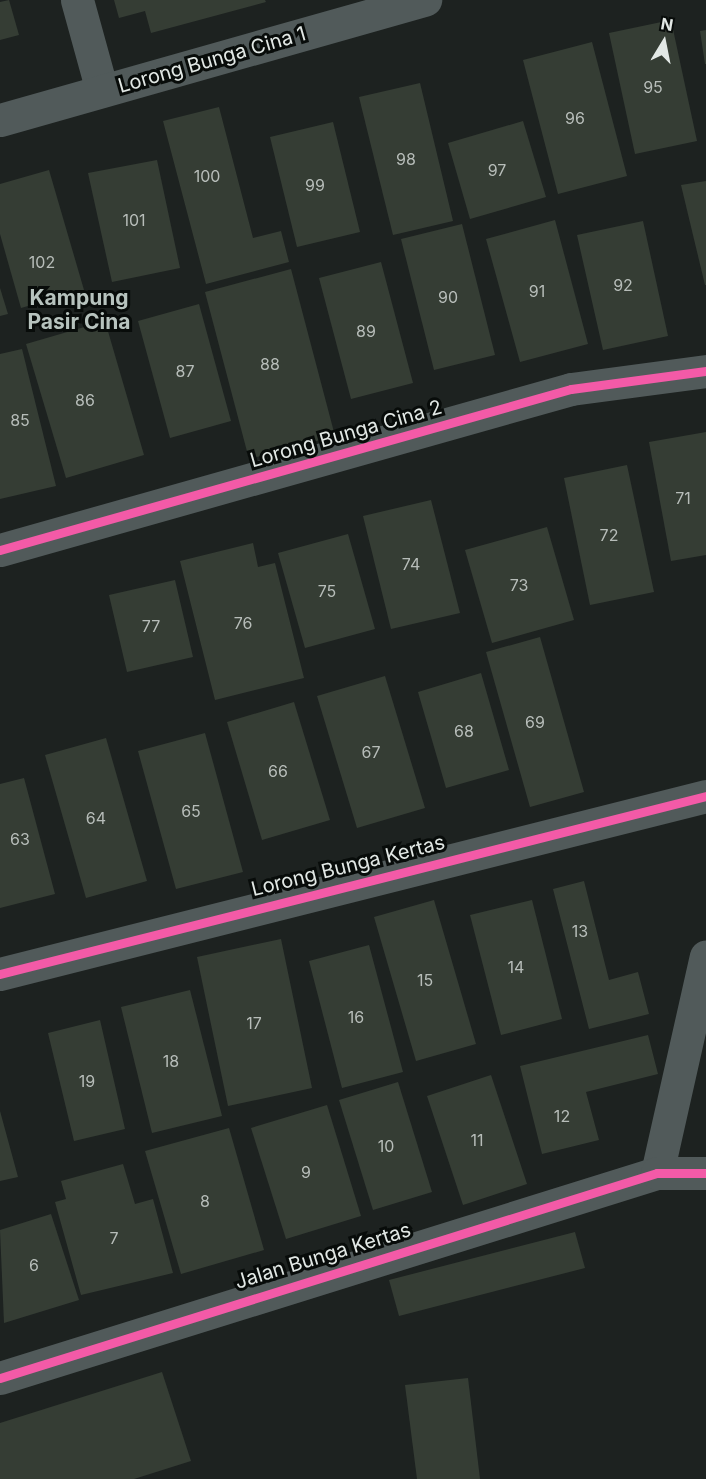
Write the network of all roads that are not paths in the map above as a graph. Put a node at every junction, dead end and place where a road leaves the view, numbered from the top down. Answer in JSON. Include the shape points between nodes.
{"nodes":[{"id":1,"x":77,"y":0,"type":"edge"},
{"id":2,"x":425,"y":0,"type":"edge"},
{"id":3,"x":102,"y":91,"type":"junction"},
{"id":4,"x":0,"y":120,"type":"edge"},
{"id":5,"x":706,"y":371,"type":"edge"},
{"id":6,"x":0,"y":550,"type":"edge"},
{"id":7,"x":706,"y":796,"type":"edge"},
{"id":8,"x":706,"y":956,"type":"edge"},
{"id":9,"x":0,"y":974,"type":"edge"},
{"id":10,"x":657,"y":1173,"type":"junction"},
{"id":11,"x":706,"y":1173,"type":"edge"},
{"id":12,"x":0,"y":1378,"type":"edge"}],
"edges":[{"from":1,"to":3,"type":"street"},
{"from":2,"to":3,"type":"street","name":"Lorong Bunga Cina 1"},
{"from":3,"to":4,"type":"street","name":"Lorong Bunga Cina 1"},
{"from":5,"to":6,"type":"street","name":"Lorong Bunga Cina 2","via":[[571,389]]},
{"from":7,"to":9,"type":"street","name":"Lorong Bunga Kertas"},
{"from":8,"to":10,"type":"street"},
{"from":10,"to":11,"type":"street","name":"Jalan Bunga Kertas"},
{"from":10,"to":12,"type":"street","name":"Jalan Bunga Kertas"}]}
